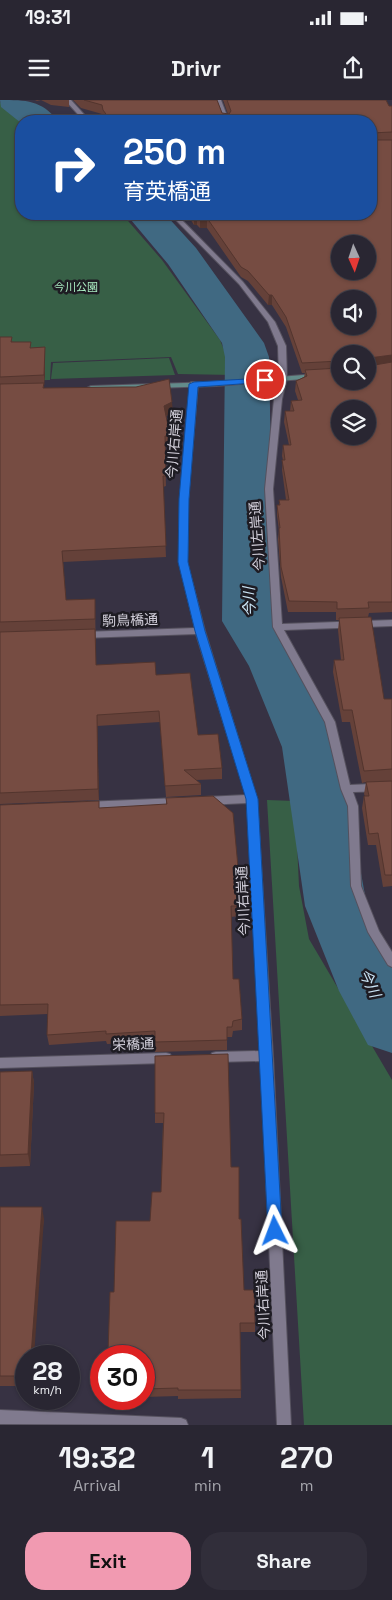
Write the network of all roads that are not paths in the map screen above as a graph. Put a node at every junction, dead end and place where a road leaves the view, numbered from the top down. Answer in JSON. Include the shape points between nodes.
{"nodes":[{"id":1,"x":68,"y":100,"type":"edge"},
{"id":2,"x":218,"y":100,"type":"edge"},
{"id":3,"x":82,"y":115,"type":"edge"},
{"id":4,"x":224,"y":115,"type":"edge"},
{"id":5,"x":179,"y":220,"type":"edge"},
{"id":6,"x":331,"y":375,"type":"edge"},
{"id":7,"x":283,"y":379,"type":"junction"},
{"id":8,"x":194,"y":384,"type":"junction"},
{"id":9,"x":78,"y":388,"type":"edge"},
{"id":10,"x":392,"y":623,"type":"edge"},
{"id":11,"x":278,"y":626,"type":"junction"},
{"id":12,"x":200,"y":631,"type":"junction"},
{"id":13,"x":76,"y":635,"type":"edge"},
{"id":14,"x":392,"y":787,"type":"edge"},
{"id":15,"x":346,"y":789,"type":"junction"},
{"id":16,"x":252,"y":799,"type":"junction"},
{"id":17,"x":78,"y":807,"type":"edge"},
{"id":18,"x":392,"y":962,"type":"edge"},
{"id":19,"x":267,"y":1056,"type":"junction"},
{"id":20,"x":208,"y":1057,"type":"edge"},
{"id":21,"x":178,"y":1058,"type":"edge"},
{"id":22,"x":0,"y":1063,"type":"edge"},
{"id":23,"x":0,"y":1417,"type":"edge"},
{"id":24,"x":181,"y":1425,"type":"edge"},
{"id":25,"x":284,"y":1425,"type":"edge"}],
"edges":[{"from":1,"to":3,"type":"street"},
{"from":2,"to":4,"type":"street"},
{"from":5,"to":7,"type":"street","name":"今川左岸通","via":[[241,283],[271,322],[282,346]]},
{"from":6,"to":7,"type":"street"},
{"from":7,"to":8,"type":"street"},
{"from":7,"to":11,"type":"street","name":"今川左岸通","via":[[269,489]]},
{"from":8,"to":9,"type":"street"},
{"from":8,"to":12,"type":"street","name":"今川右岸通","via":[[184,499],[183,562]]},
{"from":10,"to":11,"type":"street"},
{"from":11,"to":15,"type":"street","name":"今川左岸通","via":[[330,722]]},
{"from":12,"to":13,"type":"street","name":"駒鳥橋通"},
{"from":12,"to":16,"type":"street","name":"今川右岸通"},
{"from":14,"to":15,"type":"street"},
{"from":15,"to":18,"type":"street","name":"今川左岸通","via":[[353,806],[356,886],[374,932]]},
{"from":16,"to":17,"type":"street"},
{"from":16,"to":19,"type":"street","name":"今川右岸通"},
{"from":19,"to":20,"type":"street"},
{"from":19,"to":25,"type":"street","name":"今川右岸通"},
{"from":21,"to":22,"type":"street","name":"栄橋通"},
{"from":23,"to":24,"type":"street"}]}
